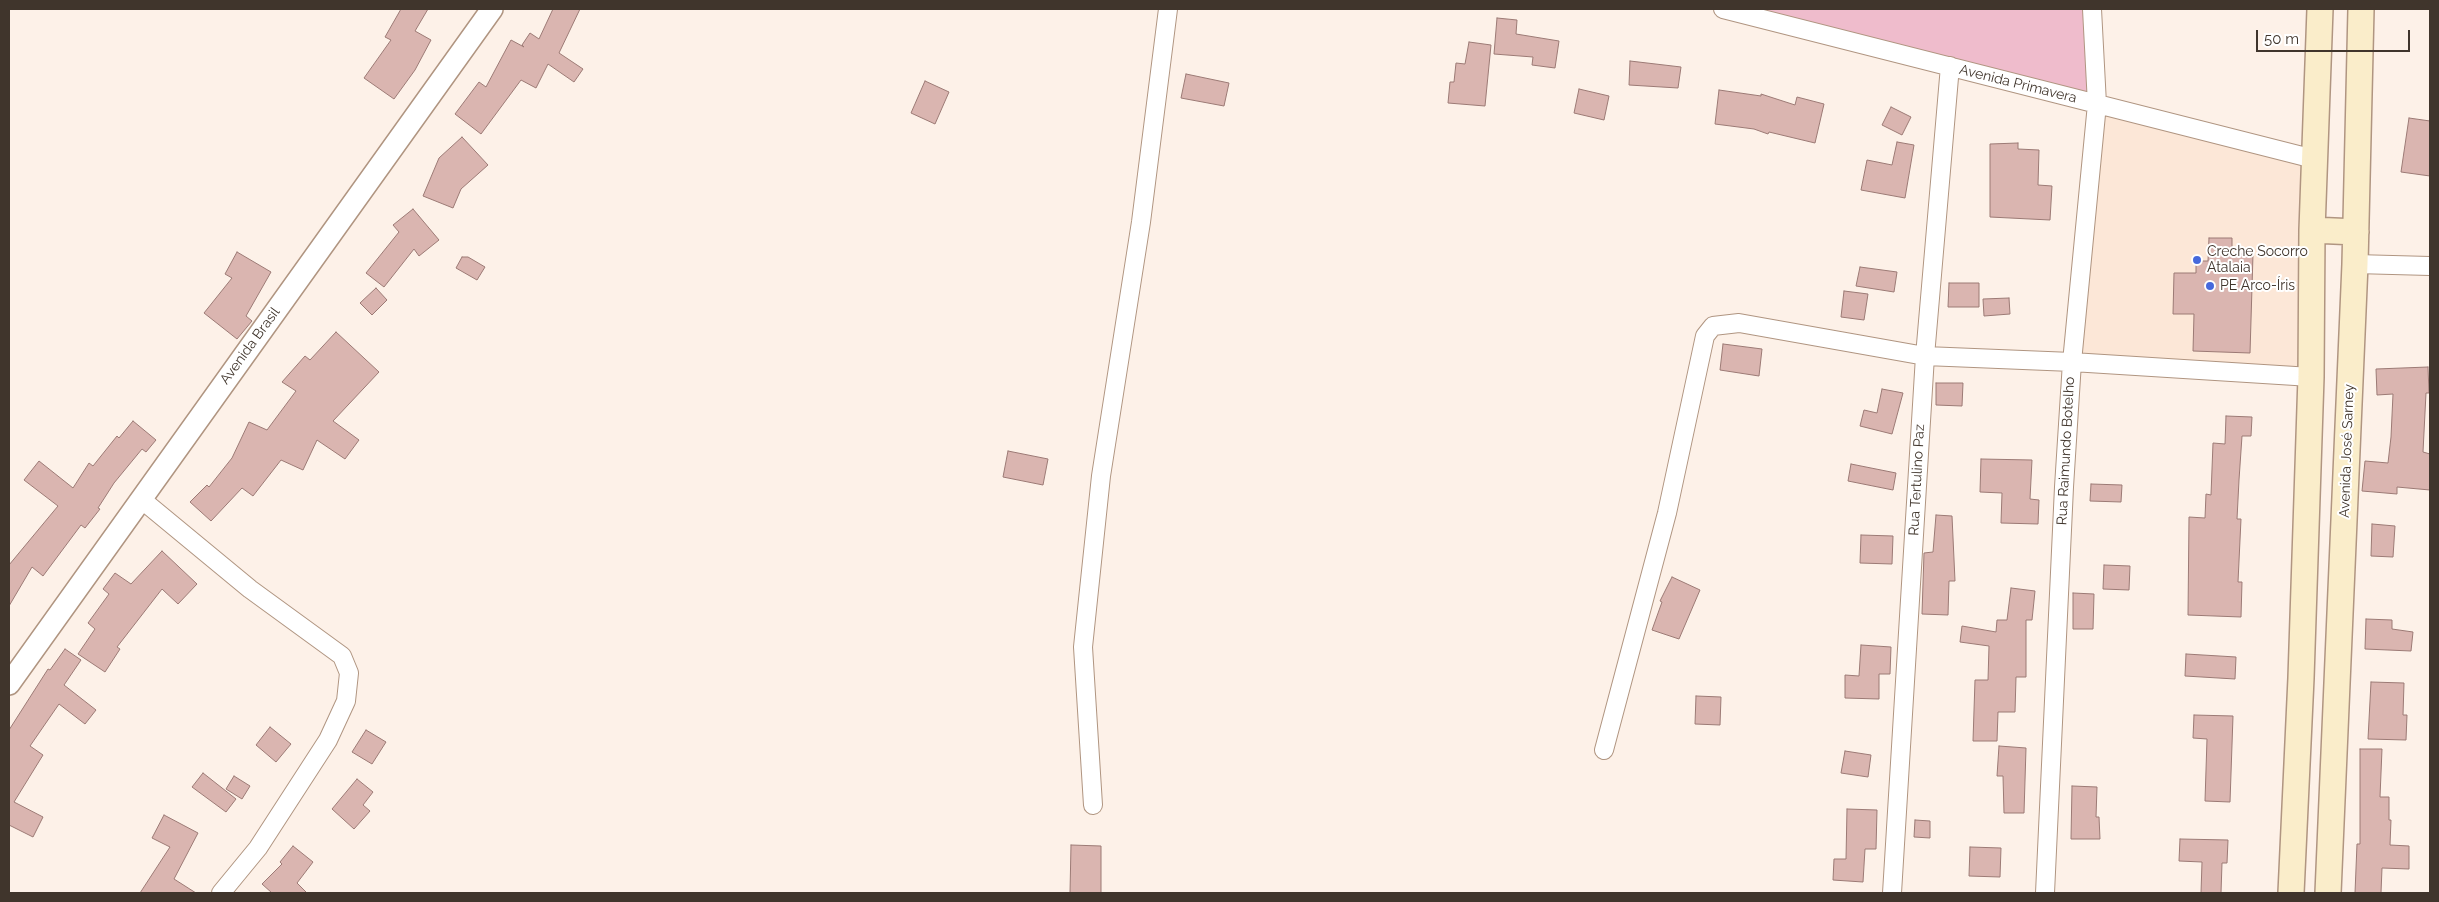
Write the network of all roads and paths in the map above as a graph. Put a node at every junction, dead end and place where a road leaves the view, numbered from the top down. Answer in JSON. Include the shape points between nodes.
{"nodes":[{"id":1,"x":492,"y":9,"type":"edge"},
{"id":2,"x":1168,"y":9,"type":"edge"},
{"id":3,"x":1723,"y":9,"type":"edge"},
{"id":4,"x":2092,"y":9,"type":"edge"},
{"id":5,"x":2320,"y":9,"type":"edge"},
{"id":6,"x":2361,"y":9,"type":"edge"},
{"id":7,"x":1950,"y":66,"type":"junction"},
{"id":8,"x":2097,"y":104,"type":"junction"},
{"id":9,"x":2314,"y":159,"type":"junction"},
{"id":10,"x":2312,"y":230,"type":"junction"},
{"id":11,"x":2356,"y":232,"type":"junction"},
{"id":12,"x":2355,"y":264,"type":"junction"},
{"id":13,"x":2430,"y":266,"type":"edge"},
{"id":14,"x":1924,"y":356,"type":"junction"},
{"id":15,"x":2072,"y":362,"type":"junction"},
{"id":16,"x":2311,"y":377,"type":"junction"},
{"id":17,"x":141,"y":499,"type":"junction"},
{"id":18,"x":9,"y":684,"type":"edge"},
{"id":19,"x":1604,"y":750,"type":"dead end"},
{"id":20,"x":1093,"y":805,"type":"dead end"},
{"id":21,"x":221,"y":893,"type":"edge"},
{"id":22,"x":1892,"y":893,"type":"edge"},
{"id":23,"x":2045,"y":893,"type":"edge"},
{"id":24,"x":2291,"y":893,"type":"edge"},
{"id":25,"x":2328,"y":893,"type":"edge"}],
"edges":[{"from":1,"to":17,"type":"street","name":"Avenida Brasil"},
{"from":2,"to":20,"type":"street","via":[[1141,222],[1101,476],[1084,637]]},
{"from":3,"to":7,"type":"street","name":"Avenida Primavera"},
{"from":4,"to":8,"type":"street","name":"Rua Raimundo Botelho"},
{"from":5,"to":9,"type":"main road"},
{"from":6,"to":11,"type":"main road","name":"Avenida José Sarney"},
{"from":7,"to":8,"type":"street","name":"Avenida Primavera"},
{"from":7,"to":14,"type":"street","name":"Rua Tertulino Paz"},
{"from":8,"to":9,"type":"street","name":"Avenida Primavera"},
{"from":8,"to":15,"type":"street","name":"Rua Raimundo Botelho"},
{"from":9,"to":10,"type":"main road"},
{"from":10,"to":11,"type":"main road"},
{"from":10,"to":16,"type":"main road"},
{"from":11,"to":12,"type":"main road","name":"Avenida José Sarney"},
{"from":12,"to":13,"type":"street"},
{"from":12,"to":25,"type":"main road","name":"Avenida José Sarney"},
{"from":14,"to":15,"type":"street"},
{"from":14,"to":19,"type":"street","via":[[1739,323],[1713,326],[1705,336],[1667,513]]},
{"from":14,"to":22,"type":"street","name":"Rua Tertulino Paz"},
{"from":15,"to":16,"type":"street"},
{"from":15,"to":23,"type":"street","name":"Rua Raimundo Botelho"},
{"from":16,"to":24,"type":"main road"},
{"from":17,"to":18,"type":"street","name":"Avenida Brasil"},
{"from":17,"to":21,"type":"street","via":[[250,589],[342,656],[349,673],[346,701],[328,740],[258,848]]}]}
